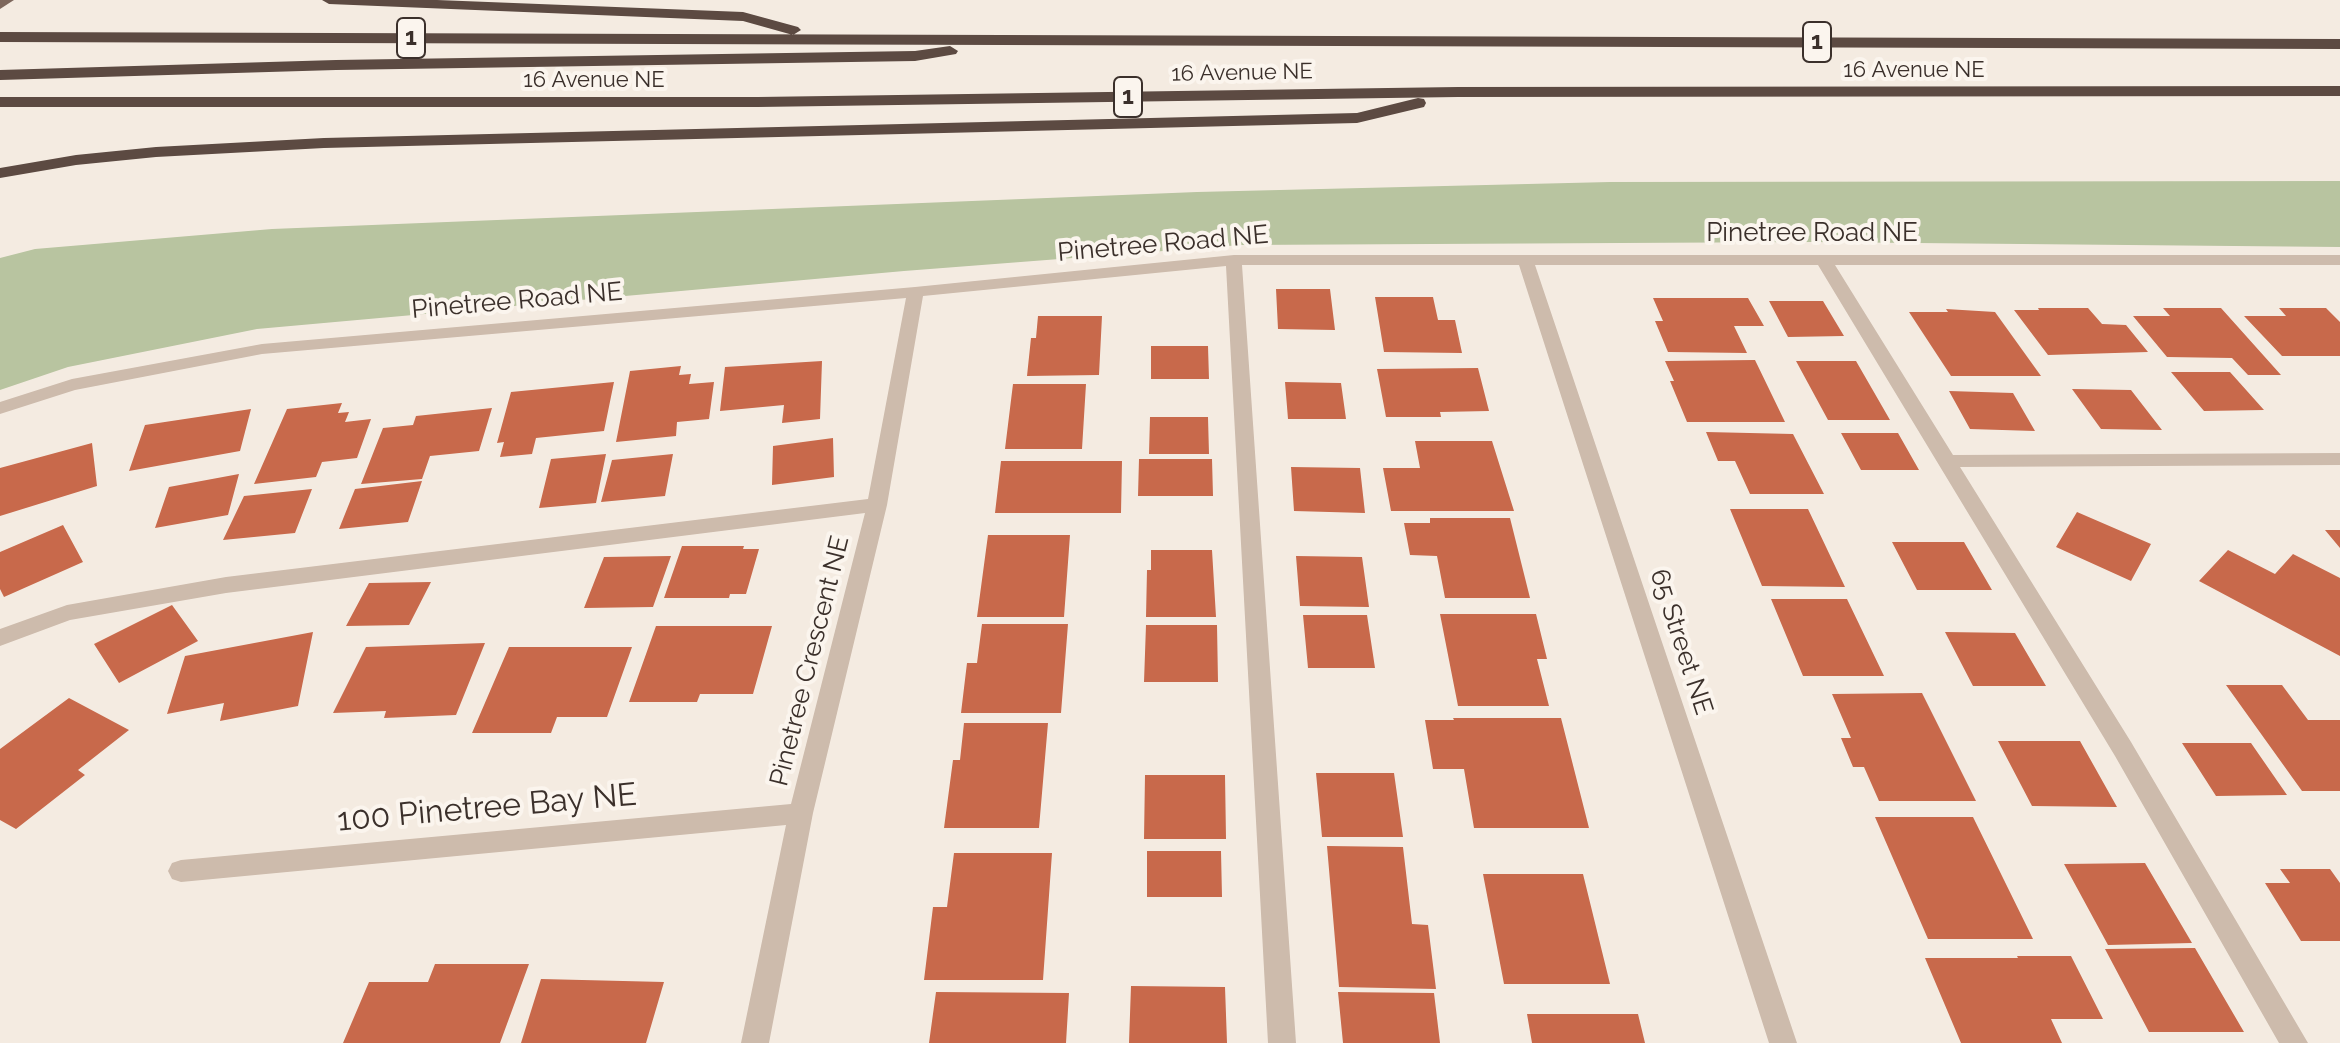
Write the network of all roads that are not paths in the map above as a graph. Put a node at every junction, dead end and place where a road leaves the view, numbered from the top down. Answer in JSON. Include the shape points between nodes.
{"nodes":[{"id":1,"x":8,"y":0,"type":"edge"},
{"id":2,"x":329,"y":0,"type":"edge"},
{"id":3,"x":0,"y":5,"type":"edge"},
{"id":4,"x":0,"y":37,"type":"edge"},
{"id":5,"x":823,"y":38,"type":"junction"},
{"id":6,"x":1048,"y":38,"type":"junction"},
{"id":7,"x":2340,"y":44,"type":"edge"},
{"id":8,"x":0,"y":75,"type":"edge"},
{"id":9,"x":2340,"y":91,"type":"edge"},
{"id":10,"x":1458,"y":92,"type":"junction"},
{"id":11,"x":0,"y":102,"type":"edge"},
{"id":12,"x":0,"y":173,"type":"edge"},
{"id":13,"x":1525,"y":259,"type":"junction"},
{"id":14,"x":1823,"y":259,"type":"junction"},
{"id":15,"x":1234,"y":260,"type":"junction"},
{"id":16,"x":2340,"y":260,"type":"edge"},
{"id":17,"x":915,"y":292,"type":"junction"},
{"id":18,"x":0,"y":408,"type":"edge"},
{"id":19,"x":2340,"y":459,"type":"edge"},
{"id":20,"x":1946,"y":461,"type":"junction"},
{"id":21,"x":877,"y":505,"type":"junction"},
{"id":22,"x":0,"y":638,"type":"edge"},
{"id":23,"x":801,"y":813,"type":"junction"},
{"id":24,"x":181,"y":871,"type":"dead end"},
{"id":25,"x":755,"y":1043,"type":"edge"},
{"id":26,"x":1282,"y":1043,"type":"edge"},
{"id":27,"x":1783,"y":1043,"type":"edge"},
{"id":28,"x":2294,"y":1043,"type":"edge"}],
"edges":[{"from":1,"to":3,"type":"main road"},
{"from":2,"to":5,"type":"highway","via":[[743,17]]},
{"from":4,"to":5,"type":"highway","name":"16 Avenue NE","number":"1"},
{"from":5,"to":6,"type":"highway","name":"16 Avenue NE","number":"1"},
{"from":6,"to":7,"type":"highway","name":"16 Avenue NE","number":"1"},
{"from":6,"to":8,"type":"highway","via":[[915,56]]},
{"from":9,"to":10,"type":"highway","name":"16 Avenue NE","number":"1"},
{"from":10,"to":11,"type":"highway","name":"16 Avenue NE","number":"1","via":[[758,102]]},
{"from":10,"to":12,"type":"highway","via":[[1357,118],[324,143],[143,153]]},
{"from":13,"to":14,"type":"street","name":"Pinetree Road NE"},
{"from":13,"to":15,"type":"street","name":"Pinetree Road NE"},
{"from":13,"to":27,"type":"street","name":"65 Street NE"},
{"from":14,"to":16,"type":"street","name":"Pinetree Road NE"},
{"from":14,"to":20,"type":"street"},
{"from":15,"to":17,"type":"street","name":"Pinetree Road NE"},
{"from":15,"to":26,"type":"street"},
{"from":17,"to":18,"type":"street","name":"Pinetree Road NE","via":[[262,349],[72,385]]},
{"from":17,"to":21,"type":"street","name":"Pinetree Crescent NE"},
{"from":19,"to":20,"type":"street"},
{"from":20,"to":28,"type":"street","via":[[2123,749]]},
{"from":21,"to":22,"type":"street","via":[[226,585],[67,613]]},
{"from":21,"to":23,"type":"street","name":"Pinetree Crescent NE"},
{"from":23,"to":24,"type":"street","name":"100 Pinetree Bay NE"},
{"from":23,"to":25,"type":"street","name":"Pinetree Crescent NE"}]}
